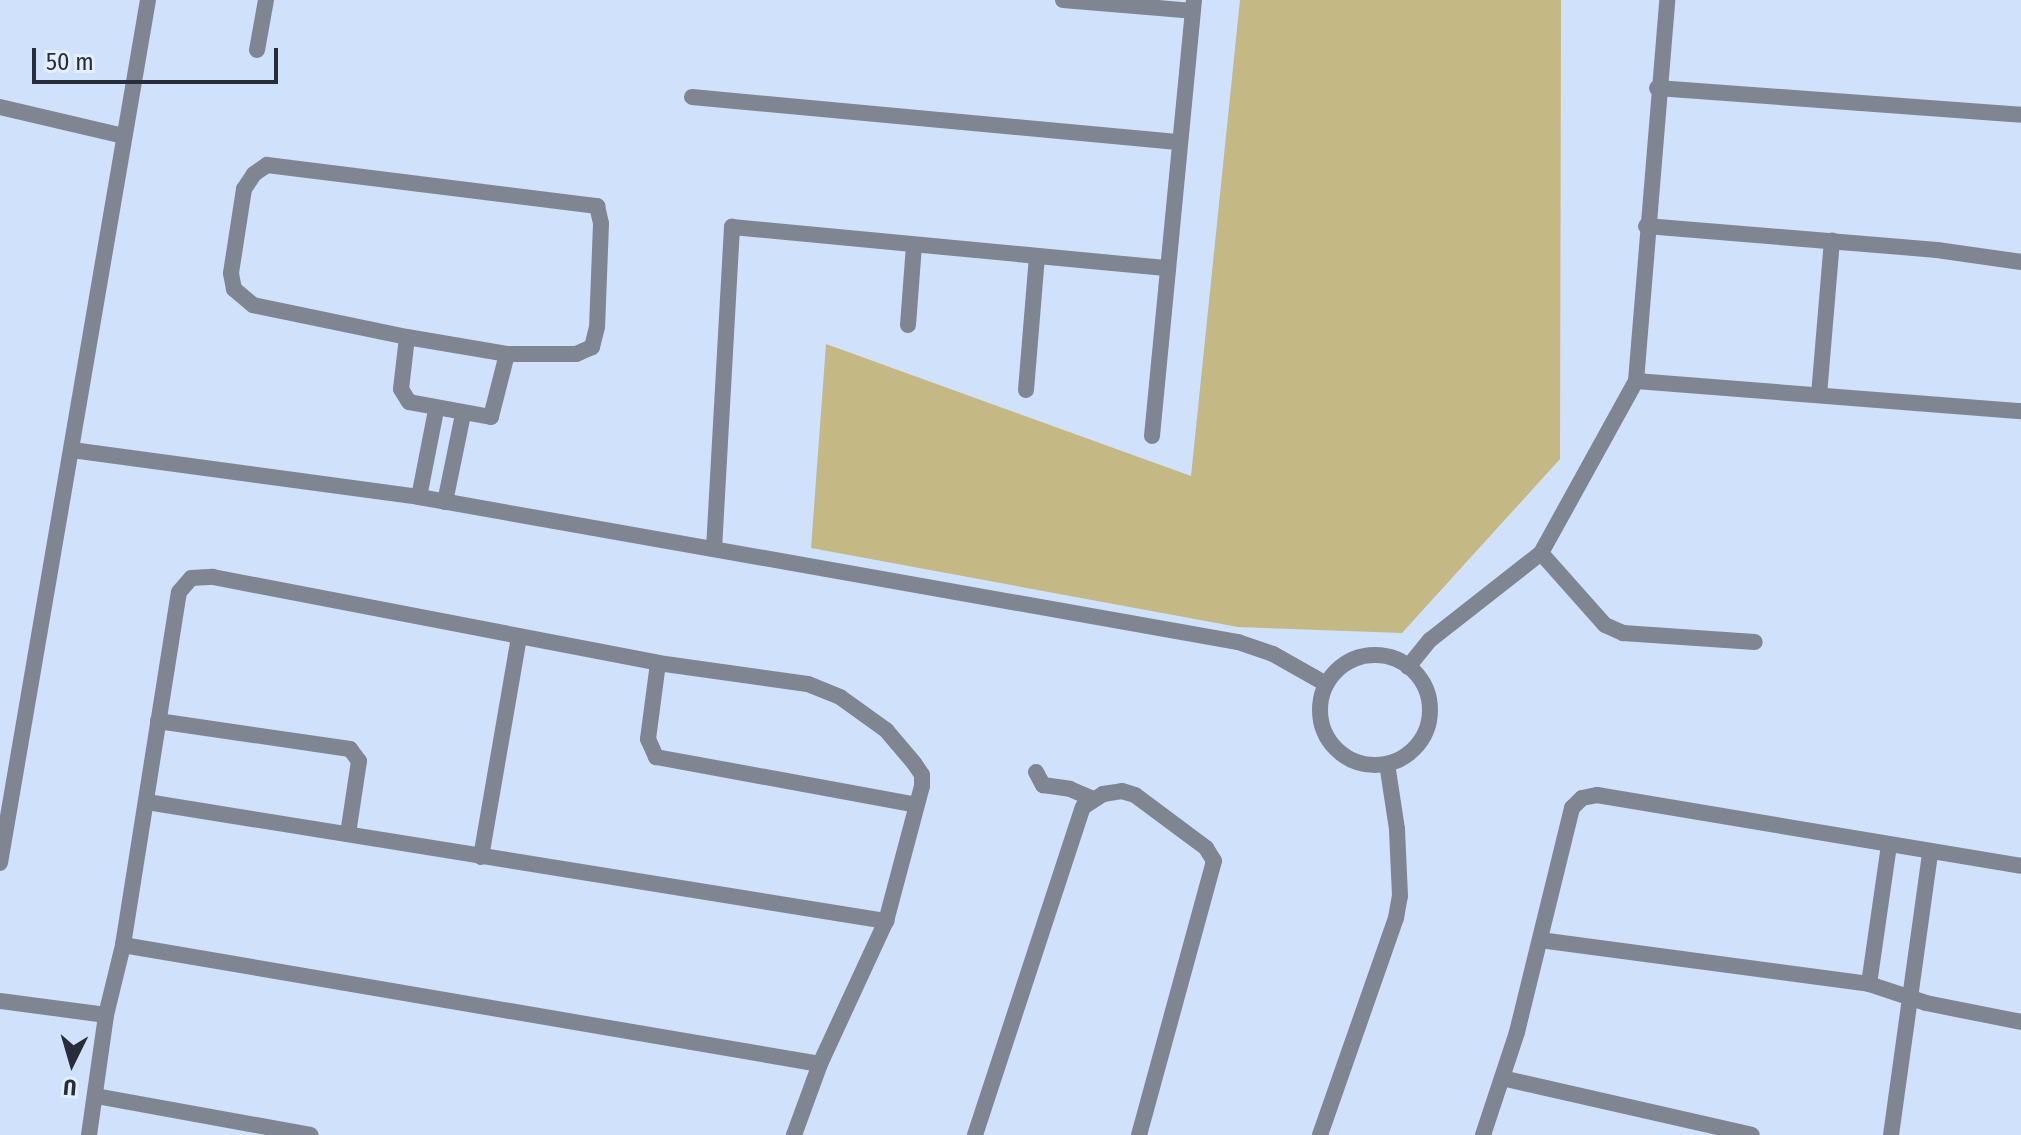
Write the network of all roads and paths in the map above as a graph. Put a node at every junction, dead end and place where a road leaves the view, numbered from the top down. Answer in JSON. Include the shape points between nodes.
{"nodes":[{"id":1,"x":148,"y":0,"type":"edge"},
{"id":2,"x":266,"y":0,"type":"edge"},
{"id":3,"x":1063,"y":0,"type":"edge"},
{"id":4,"x":1667,"y":0,"type":"edge"},
{"id":5,"x":1193,"y":6,"type":"edge"},
{"id":6,"x":257,"y":50,"type":"dead end"},
{"id":7,"x":1657,"y":88,"type":"junction"},
{"id":8,"x":692,"y":97,"type":"dead end"},
{"id":9,"x":0,"y":107,"type":"edge"},
{"id":10,"x":2021,"y":115,"type":"edge"},
{"id":11,"x":124,"y":136,"type":"junction"},
{"id":12,"x":1180,"y":142,"type":"junction"},
{"id":13,"x":1646,"y":226,"type":"junction"},
{"id":14,"x":1832,"y":241,"type":"junction"},
{"id":15,"x":914,"y":245,"type":"junction"},
{"id":16,"x":1037,"y":256,"type":"junction"},
{"id":17,"x":2021,"y":262,"type":"edge"},
{"id":18,"x":1168,"y":268,"type":"junction"},
{"id":19,"x":908,"y":325,"type":"dead end"},
{"id":20,"x":407,"y":337,"type":"junction"},
{"id":21,"x":507,"y":354,"type":"junction"},
{"id":22,"x":1636,"y":381,"type":"junction"},
{"id":23,"x":1026,"y":390,"type":"dead end"},
{"id":24,"x":1819,"y":395,"type":"junction"},
{"id":25,"x":436,"y":410,"type":"junction"},
{"id":26,"x":2021,"y":411,"type":"edge"},
{"id":27,"x":463,"y":414,"type":"junction"},
{"id":28,"x":1152,"y":436,"type":"dead end"},
{"id":29,"x":72,"y":450,"type":"junction"},
{"id":30,"x":419,"y":497,"type":"junction"},
{"id":31,"x":445,"y":502,"type":"junction"},
{"id":32,"x":714,"y":549,"type":"junction"},
{"id":33,"x":1541,"y":553,"type":"junction"},
{"id":34,"x":519,"y":636,"type":"junction"},
{"id":35,"x":1755,"y":642,"type":"dead end"},
{"id":36,"x":658,"y":663,"type":"junction"},
{"id":37,"x":1408,"y":667,"type":"junction"},
{"id":38,"x":1326,"y":684,"type":"junction"},
{"id":39,"x":158,"y":721,"type":"junction"},
{"id":40,"x":1387,"y":764,"type":"junction"},
{"id":41,"x":1036,"y":772,"type":"dead end"},
{"id":42,"x":1093,"y":799,"type":"junction"},
{"id":43,"x":147,"y":802,"type":"junction"},
{"id":44,"x":917,"y":805,"type":"junction"},
{"id":45,"x":348,"y":834,"type":"junction"},
{"id":46,"x":1889,"y":846,"type":"junction"},
{"id":47,"x":1930,"y":853,"type":"junction"},
{"id":48,"x":481,"y":857,"type":"junction"},
{"id":49,"x":0,"y":863,"type":"edge"},
{"id":50,"x":2021,"y":866,"type":"edge"},
{"id":51,"x":886,"y":921,"type":"junction"},
{"id":52,"x":1540,"y":940,"type":"junction"},
{"id":53,"x":123,"y":945,"type":"junction"},
{"id":54,"x":1869,"y":984,"type":"junction"},
{"id":55,"x":1909,"y":996,"type":"junction"},
{"id":56,"x":0,"y":1001,"type":"edge"},
{"id":57,"x":106,"y":1015,"type":"junction"},
{"id":58,"x":2021,"y":1022,"type":"edge"},
{"id":59,"x":820,"y":1064,"type":"junction"},
{"id":60,"x":1502,"y":1078,"type":"junction"},
{"id":61,"x":96,"y":1096,"type":"junction"},
{"id":62,"x":89,"y":1135,"type":"edge"},
{"id":63,"x":310,"y":1135,"type":"edge"},
{"id":64,"x":794,"y":1135,"type":"edge"},
{"id":65,"x":975,"y":1135,"type":"edge"},
{"id":66,"x":1139,"y":1135,"type":"edge"},
{"id":67,"x":1320,"y":1135,"type":"edge"},
{"id":68,"x":1483,"y":1135,"type":"edge"},
{"id":69,"x":1752,"y":1135,"type":"edge"},
{"id":70,"x":1891,"y":1135,"type":"edge"}],
"edges":[{"from":1,"to":11,"type":"street"},
{"from":2,"to":6,"type":"street"},
{"from":3,"to":5,"type":"street"},
{"from":4,"to":7,"type":"street"},
{"from":5,"to":12,"type":"street"},
{"from":7,"to":10,"type":"street"},
{"from":7,"to":13,"type":"street"},
{"from":8,"to":12,"type":"street"},
{"from":9,"to":11,"type":"street"},
{"from":11,"to":29,"type":"street"},
{"from":12,"to":18,"type":"street"},
{"from":13,"to":14,"type":"street"},
{"from":13,"to":22,"type":"street"},
{"from":14,"to":17,"type":"street"},
{"from":14,"to":24,"type":"street"},
{"from":15,"to":16,"type":"street"},
{"from":15,"to":19,"type":"street"},
{"from":15,"to":32,"type":"street","via":[[732,227]]},
{"from":16,"to":18,"type":"street"},
{"from":16,"to":23,"type":"street"},
{"from":18,"to":28,"type":"street"},
{"from":20,"to":21,"type":"street"},
{"from":20,"to":21,"type":"street","via":[[263,307],[239,296],[232,260],[244,189],[254,174],[267,165],[597,206],[601,224],[592,347],[576,354]]},
{"from":20,"to":25,"type":"street","via":[[403,396]]},
{"from":21,"to":27,"type":"street","via":[[494,415]]},
{"from":22,"to":24,"type":"street"},
{"from":22,"to":33,"type":"street"},
{"from":24,"to":26,"type":"street"},
{"from":25,"to":27,"type":"street"},
{"from":25,"to":30,"type":"street"},
{"from":27,"to":31,"type":"street"},
{"from":29,"to":30,"type":"street"},
{"from":29,"to":49,"type":"street"},
{"from":30,"to":31,"type":"street"},
{"from":31,"to":32,"type":"street"},
{"from":32,"to":38,"type":"street","via":[[1238,642],[1273,654]]},
{"from":33,"to":35,"type":"street","via":[[1605,625],[1623,633]]},
{"from":33,"to":37,"type":"street","via":[[1430,640]]},
{"from":34,"to":36,"type":"street"},
{"from":34,"to":39,"type":"street","via":[[213,577],[191,578],[179,592]]},
{"from":34,"to":48,"type":"street"},
{"from":36,"to":44,"type":"street","via":[[808,684],[840,697],[886,730],[914,763],[923,780]]},
{"from":36,"to":44,"type":"street","via":[[648,739],[656,757]]},
{"from":37,"to":38,"type":"street","via":[[1394,659],[1363,657]]},
{"from":37,"to":40,"type":"street","via":[[1426,691],[1429,722],[1414,749]]},
{"from":38,"to":40,"type":"street","via":[[1320,714],[1331,743],[1356,762]]},
{"from":39,"to":43,"type":"street"},
{"from":39,"to":45,"type":"street","via":[[350,749],[359,761]]},
{"from":40,"to":67,"type":"street","via":[[1400,896]]},
{"from":41,"to":42,"type":"street","via":[[1043,785]]},
{"from":42,"to":65,"type":"street","via":[[1083,807]]},
{"from":42,"to":66,"type":"street","via":[[1112,792],[1135,795],[1206,848],[1214,861]]},
{"from":43,"to":45,"type":"street"},
{"from":43,"to":53,"type":"street"},
{"from":44,"to":51,"type":"street"},
{"from":45,"to":48,"type":"street"},
{"from":46,"to":47,"type":"street"},
{"from":46,"to":52,"type":"street","via":[[1597,795],[1582,798],[1572,808]]},
{"from":46,"to":54,"type":"street"},
{"from":47,"to":50,"type":"street"},
{"from":47,"to":55,"type":"street"},
{"from":48,"to":51,"type":"street"},
{"from":51,"to":59,"type":"street"},
{"from":52,"to":54,"type":"street"},
{"from":52,"to":60,"type":"street"},
{"from":53,"to":57,"type":"street"},
{"from":53,"to":59,"type":"street"},
{"from":54,"to":55,"type":"street"},
{"from":55,"to":58,"type":"street"},
{"from":55,"to":70,"type":"street"},
{"from":56,"to":57,"type":"street"},
{"from":57,"to":61,"type":"street"},
{"from":59,"to":64,"type":"street"},
{"from":60,"to":68,"type":"street"},
{"from":60,"to":69,"type":"street"},
{"from":61,"to":62,"type":"street"},
{"from":61,"to":63,"type":"street"}]}
